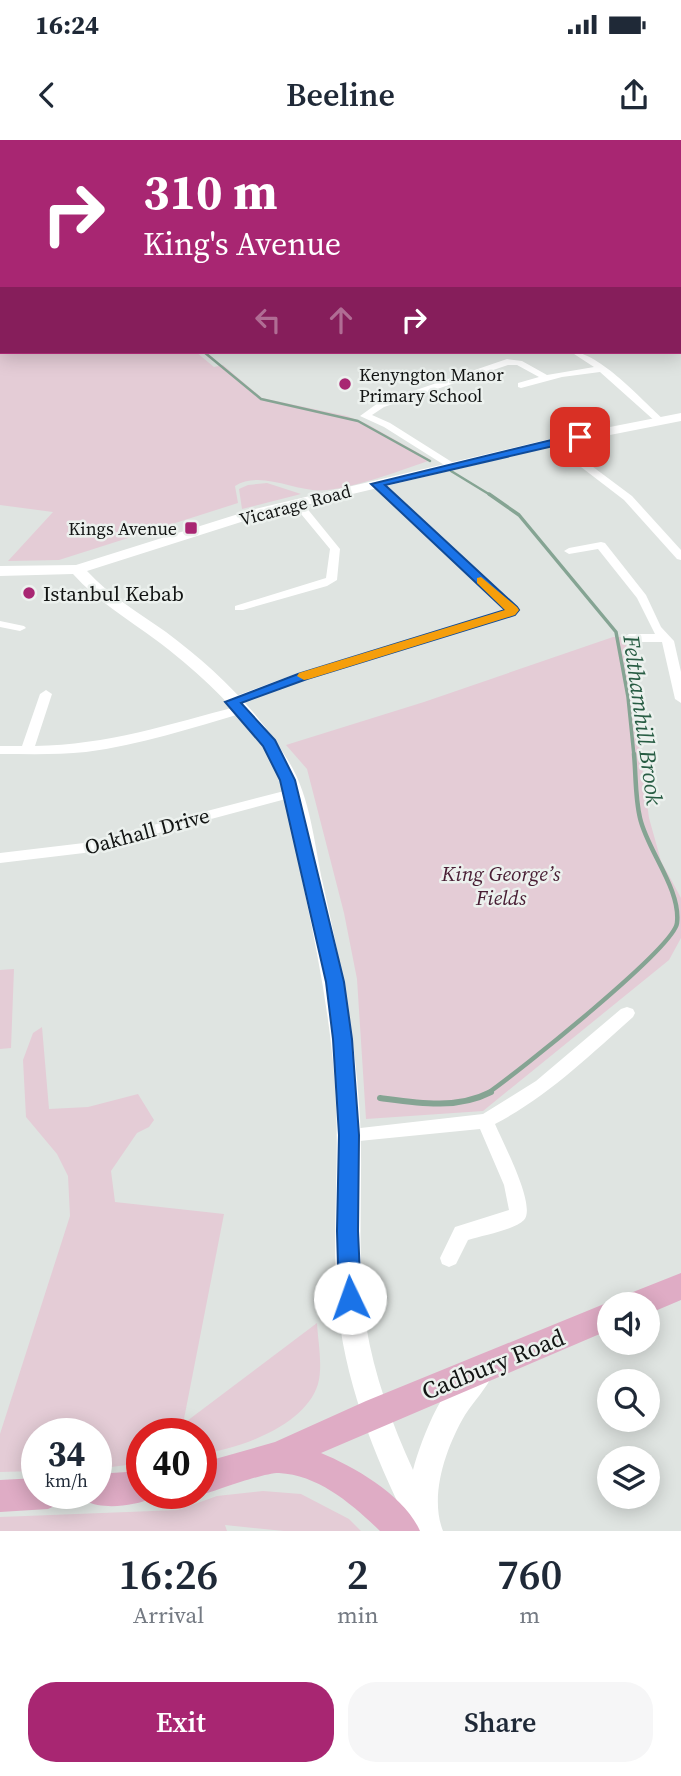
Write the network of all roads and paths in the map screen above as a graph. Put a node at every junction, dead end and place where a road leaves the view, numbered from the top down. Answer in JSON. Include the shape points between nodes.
{"nodes":[{"id":1,"x":578,"y":354,"type":"edge"},
{"id":2,"x":602,"y":369,"type":"junction"},
{"id":3,"x":546,"y":378,"type":"junction"},
{"id":4,"x":521,"y":385,"type":"dead end"},
{"id":5,"x":681,"y":417,"type":"edge"},
{"id":6,"x":659,"y":419,"type":"junction"},
{"id":7,"x":554,"y":442,"type":"junction"},
{"id":8,"x":452,"y":466,"type":"junction"},
{"id":9,"x":377,"y":484,"type":"junction"},
{"id":10,"x":298,"y":503,"type":"junction"},
{"id":11,"x":569,"y":551,"type":"dead end"},
{"id":12,"x":681,"y":557,"type":"edge"},
{"id":13,"x":77,"y":569,"type":"junction"},
{"id":14,"x":0,"y":571,"type":"edge"},
{"id":15,"x":239,"y":608,"type":"dead end"},
{"id":16,"x":0,"y":624,"type":"edge"},
{"id":17,"x":20,"y":628,"type":"dead end"},
{"id":18,"x":629,"y":638,"type":"dead end"},
{"id":19,"x":671,"y":640,"type":"edge"},
{"id":20,"x":46,"y":694,"type":"dead end"},
{"id":21,"x":681,"y":699,"type":"edge"},
{"id":22,"x":236,"y":706,"type":"junction"},
{"id":23,"x":0,"y":750,"type":"edge"},
{"id":24,"x":27,"y":750,"type":"junction"},
{"id":25,"x":292,"y":793,"type":"junction"},
{"id":26,"x":0,"y":858,"type":"edge"},
{"id":27,"x":627,"y":1013,"type":"dead end"},
{"id":28,"x":485,"y":1121,"type":"junction"},
{"id":29,"x":349,"y":1135,"type":"junction"},
{"id":30,"x":449,"y":1258,"type":"dead end"},
{"id":31,"x":681,"y":1286,"type":"edge"},
{"id":32,"x":660,"y":1295,"type":"edge"},
{"id":33,"x":597,"y":1321,"type":"edge"},
{"id":34,"x":485,"y":1368,"type":"junction"},
{"id":35,"x":377,"y":1412,"type":"junction"},
{"id":36,"x":277,"y":1457,"type":"junction"},
{"id":37,"x":217,"y":1474,"type":"edge"},
{"id":38,"x":21,"y":1495,"type":"edge"},
{"id":39,"x":0,"y":1496,"type":"edge"},
{"id":40,"x":418,"y":1528,"type":"edge"}],
"edges":[{"from":1,"to":2,"type":"street"},
{"from":2,"to":3,"type":"street"},
{"from":2,"to":6,"type":"street"},
{"from":3,"to":4,"type":"street"},
{"from":3,"to":8,"type":"street","via":[[519,363],[507,362],[380,405],[365,416]]},
{"from":5,"to":6,"type":"street","name":"Vicarage Road"},
{"from":6,"to":7,"type":"street","name":"Vicarage Road"},
{"from":7,"to":8,"type":"street","name":"Vicarage Road"},
{"from":7,"to":12,"type":"street","via":[[628,498]]},
{"from":8,"to":9,"type":"street","name":"Vicarage Road"},
{"from":9,"to":10,"type":"street","name":"Vicarage Road"},
{"from":9,"to":22,"type":"street","via":[[511,612],[302,677]]},
{"from":10,"to":13,"type":"street","name":"Vicarage Road"},
{"from":10,"to":15,"type":"street","via":[[335,549],[331,580]]},
{"from":11,"to":19,"type":"street","via":[[601,545],[642,597],[656,628]]},
{"from":13,"to":14,"type":"street","name":"Vicarage Road"},
{"from":13,"to":22,"type":"street","via":[[97,590],[175,646]]},
{"from":16,"to":17,"type":"street"},
{"from":18,"to":19,"type":"street"},
{"from":19,"to":21,"type":"street"},
{"from":20,"to":24,"type":"street"},
{"from":22,"to":24,"type":"street","via":[[158,734],[109,744]]},
{"from":22,"to":25,"type":"street","via":[[269,744]]},
{"from":23,"to":24,"type":"street"},
{"from":25,"to":26,"type":"street","name":"Oakhall Drive","via":[[84,849]]},
{"from":25,"to":29,"type":"street","via":[[335,982]]},
{"from":27,"to":28,"type":"street","via":[[532,1093]]},
{"from":28,"to":29,"type":"street"},
{"from":28,"to":30,"type":"street","via":[[513,1185],[519,1213],[462,1233]]},
{"from":29,"to":35,"type":"street","via":[[351,1312],[361,1367]]},
{"from":31,"to":32,"type":"main road"},
{"from":33,"to":34,"type":"main road","name":"Cadbury Road"},
{"from":34,"to":35,"type":"main road","name":"Cadbury Road"},
{"from":34,"to":40,"type":"street","via":[[461,1394],[434,1447]]},
{"from":35,"to":36,"type":"main road","name":"Cadbury Road"},
{"from":35,"to":40,"type":"street"},
{"from":36,"to":37,"type":"main road","name":"Cadbury Road"},
{"from":36,"to":40,"type":"main road","via":[[342,1477]]},
{"from":38,"to":39,"type":"main road"}]}
